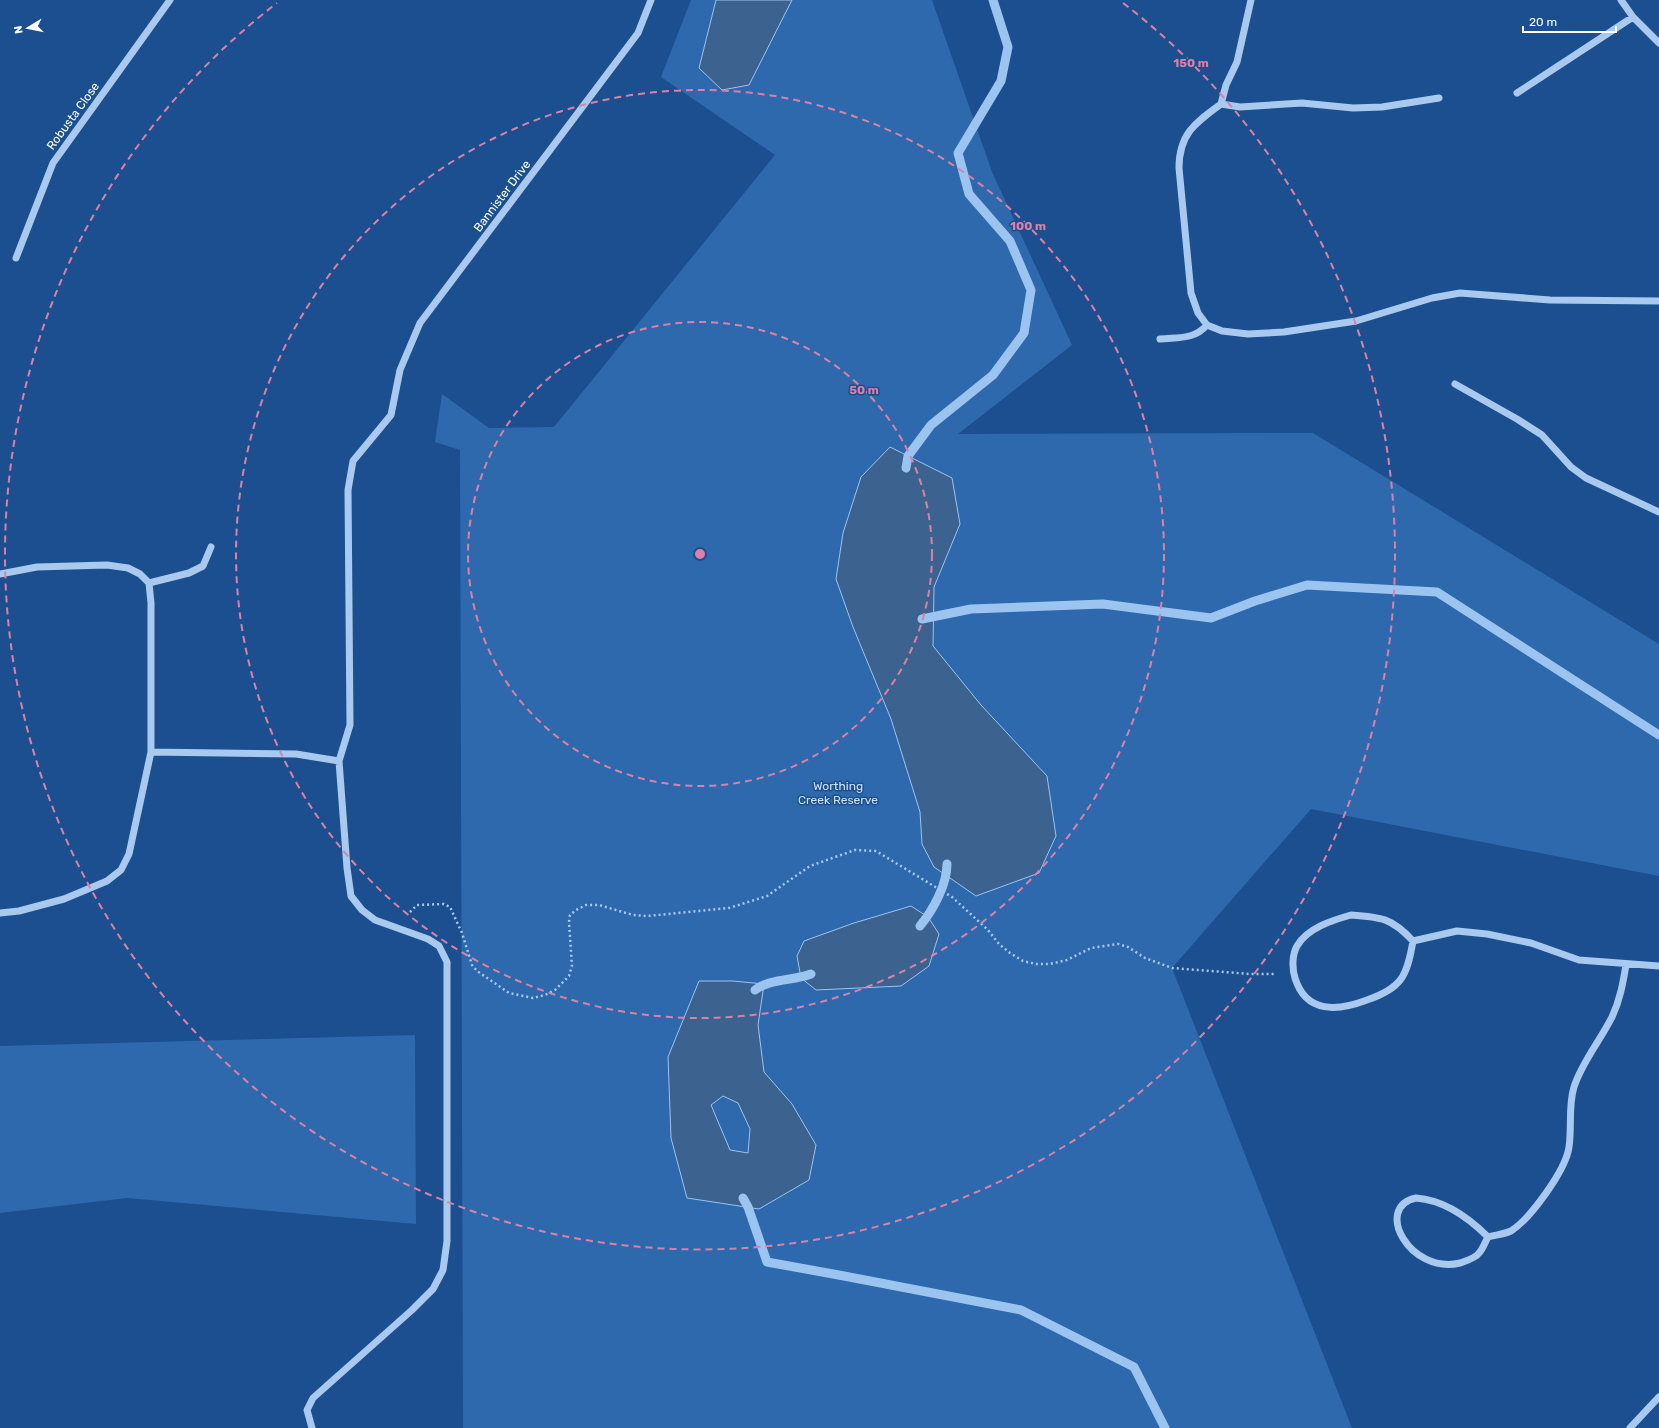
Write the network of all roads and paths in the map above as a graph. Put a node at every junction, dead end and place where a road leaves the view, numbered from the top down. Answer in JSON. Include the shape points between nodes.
{"nodes":[{"id":1,"x":170,"y":0,"type":"edge"},
{"id":2,"x":651,"y":0,"type":"edge"},
{"id":3,"x":1251,"y":0,"type":"edge"},
{"id":4,"x":1621,"y":0,"type":"edge"},
{"id":5,"x":1633,"y":18,"type":"junction"},
{"id":6,"x":1659,"y":43,"type":"edge"},
{"id":7,"x":1517,"y":93,"type":"dead end"},
{"id":8,"x":1439,"y":98,"type":"dead end"},
{"id":9,"x":1221,"y":104,"type":"junction"},
{"id":10,"x":16,"y":258,"type":"dead end"},
{"id":11,"x":1659,"y":301,"type":"edge"},
{"id":12,"x":1207,"y":325,"type":"junction"},
{"id":13,"x":1160,"y":339,"type":"dead end"},
{"id":14,"x":1455,"y":384,"type":"dead end"},
{"id":15,"x":1659,"y":512,"type":"edge"},
{"id":16,"x":211,"y":546,"type":"dead end"},
{"id":17,"x":0,"y":574,"type":"edge"},
{"id":18,"x":149,"y":583,"type":"junction"},
{"id":19,"x":151,"y":752,"type":"junction"},
{"id":20,"x":340,"y":761,"type":"junction"},
{"id":21,"x":0,"y":913,"type":"edge"},
{"id":22,"x":397,"y":928,"type":"junction"},
{"id":23,"x":1413,"y":941,"type":"junction"},
{"id":24,"x":1626,"y":965,"type":"junction"},
{"id":25,"x":1659,"y":966,"type":"edge"},
{"id":26,"x":1293,"y":974,"type":"junction"},
{"id":27,"x":1488,"y":1237,"type":"junction"},
{"id":28,"x":1659,"y":1397,"type":"edge"},
{"id":29,"x":312,"y":1428,"type":"edge"},
{"id":30,"x":1630,"y":1428,"type":"edge"}],
"edges":[{"from":1,"to":10,"type":"street","name":"Robusta Close","via":[[53,163]]},
{"from":2,"to":20,"type":"street","name":"Bannister Drive","via":[[638,33],[420,323],[400,370],[391,415],[354,461],[348,490],[350,725]]},
{"from":3,"to":9,"type":"street","via":[[1237,62],[1226,85]]},
{"from":4,"to":5,"type":"street"},
{"from":5,"to":6,"type":"street"},
{"from":5,"to":7,"type":"street"},
{"from":8,"to":9,"type":"street","via":[[1382,107],[1353,108],[1302,103],[1240,107]]},
{"from":9,"to":12,"type":"street","via":[[1199,120],[1185,136],[1179,151],[1178,168],[1191,293],[1198,313]]},
{"from":11,"to":12,"type":"street","via":[[1550,300],[1460,293],[1432,298],[1356,321],[1284,332],[1248,334],[1222,331]]},
{"from":12,"to":13,"type":"street","via":[[1200,333],[1187,337]]},
{"from":14,"to":15,"type":"street","via":[[1542,436],[1571,467],[1586,478]]},
{"from":16,"to":18,"type":"street","via":[[203,566],[189,573]]},
{"from":17,"to":18,"type":"street","via":[[37,567],[107,565],[128,568],[140,574]]},
{"from":18,"to":19,"type":"street"},
{"from":19,"to":20,"type":"street","via":[[296,754]]},
{"from":19,"to":21,"type":"street","via":[[129,854],[121,870],[107,881],[64,899],[19,911]]},
{"from":20,"to":22,"type":"street","via":[[351,896],[362,910],[375,920]]},
{"from":22,"to":26,"type":"path","via":[[417,905],[444,904],[450,907],[472,965],[477,971],[509,993],[533,998],[555,990],[569,976],[572,966],[570,915],[586,905],[599,905],[633,915],[647,916],[729,908],[767,896],[810,866],[856,850],[876,851],[952,897],[1010,953],[1023,961],[1050,964],[1067,960],[1090,948],[1118,944],[1172,968],[1250,974]]},
{"from":22,"to":29,"type":"street","via":[[439,946],[447,962],[447,1241],[443,1270],[433,1289],[412,1310],[313,1398],[307,1410]]},
{"from":23,"to":24,"type":"street","via":[[1457,931],[1487,934],[1531,943],[1579,960]]},
{"from":23,"to":26,"type":"street","via":[[1399,926],[1375,916],[1352,915],[1328,922],[1297,945],[1293,959]]},
{"from":23,"to":26,"type":"street","via":[[1408,965],[1399,982],[1386,994],[1354,1005],[1332,1009],[1318,1006],[1304,997]]},
{"from":24,"to":25,"type":"street"},
{"from":24,"to":27,"type":"street","via":[[1620,996],[1611,1018],[1574,1086],[1569,1149],[1564,1165],[1521,1224],[1509,1232]]},
{"from":27,"to":27,"type":"street","via":[[1479,1255],[1467,1261],[1444,1266],[1429,1262],[1412,1251],[1398,1228],[1397,1215],[1407,1200],[1428,1199],[1454,1210],[1475,1224]]},
{"from":28,"to":30,"type":"street"}]}
